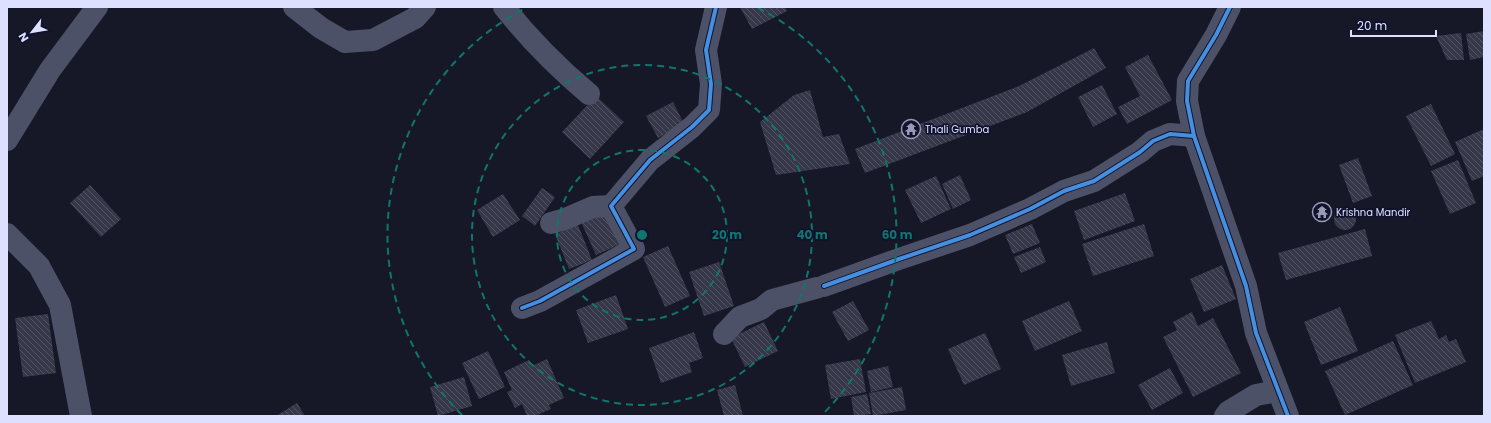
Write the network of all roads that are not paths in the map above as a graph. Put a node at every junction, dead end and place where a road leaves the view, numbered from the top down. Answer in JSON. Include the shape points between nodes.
{"nodes":[{"id":1,"x":97,"y":7,"type":"edge"},
{"id":2,"x":294,"y":7,"type":"edge"},
{"id":3,"x":424,"y":7,"type":"edge"},
{"id":4,"x":504,"y":7,"type":"edge"},
{"id":5,"x":716,"y":7,"type":"edge"},
{"id":6,"x":1230,"y":7,"type":"edge"},
{"id":7,"x":589,"y":94,"type":"dead end"},
{"id":8,"x":1194,"y":136,"type":"junction"},
{"id":9,"x":7,"y":140,"type":"edge"},
{"id":10,"x":611,"y":206,"type":"junction"},
{"id":11,"x":551,"y":223,"type":"dead end"},
{"id":12,"x":7,"y":234,"type":"edge"},
{"id":13,"x":522,"y":308,"type":"dead end"},
{"id":14,"x":724,"y":334,"type":"dead end"},
{"id":15,"x":1277,"y":391,"type":"junction"},
{"id":16,"x":81,"y":416,"type":"edge"},
{"id":17,"x":1225,"y":416,"type":"edge"},
{"id":18,"x":1288,"y":416,"type":"edge"}],
"edges":[{"from":1,"to":9,"type":"street","via":[[50,70]]},
{"from":2,"to":3,"type":"street","via":[[344,42],[373,40],[415,18]]},
{"from":4,"to":7,"type":"street","via":[[555,65]]},
{"from":5,"to":10,"type":"street","via":[[706,50],[711,84],[709,110],[650,160]]},
{"from":6,"to":8,"type":"street","via":[[1188,80],[1187,101]]},
{"from":8,"to":14,"type":"street","via":[[1170,134],[1153,141],[1094,181],[1064,191],[970,235],[820,287],[772,300],[761,309],[740,317]]},
{"from":8,"to":15,"type":"street","via":[[1246,286],[1256,333]]},
{"from":10,"to":11,"type":"street","via":[[593,207]]},
{"from":10,"to":13,"type":"street","via":[[634,249],[540,301]]},
{"from":12,"to":16,"type":"street","via":[[39,266],[60,305]]},
{"from":15,"to":17,"type":"street","via":[[1256,395]]},
{"from":15,"to":18,"type":"street"}]}
